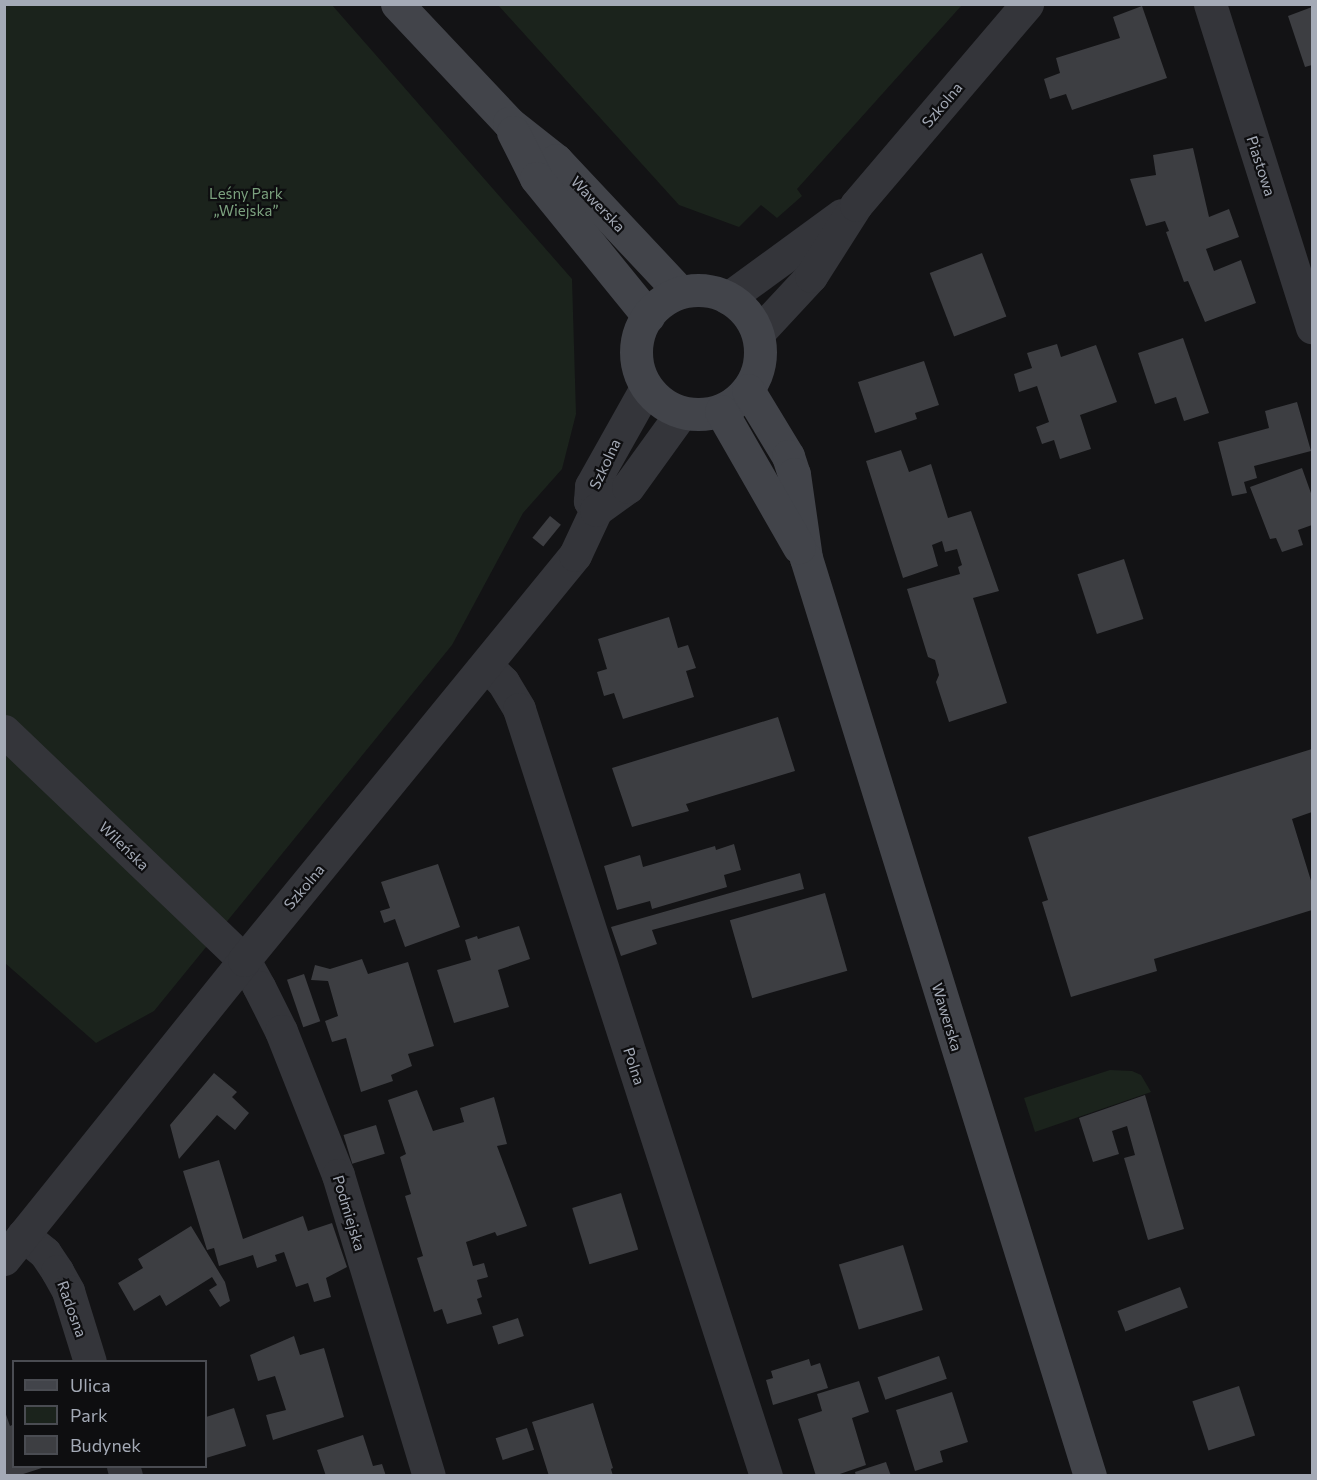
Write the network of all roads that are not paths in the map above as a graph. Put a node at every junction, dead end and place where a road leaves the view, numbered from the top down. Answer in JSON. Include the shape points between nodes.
{"nodes":[{"id":1,"x":397,"y":4,"type":"edge"},
{"id":2,"x":1027,"y":4,"type":"edge"},
{"id":3,"x":1210,"y":4,"type":"edge"},
{"id":4,"x":509,"y":123,"type":"junction"},
{"id":5,"x":856,"y":205,"type":"junction"},
{"id":6,"x":680,"y":292,"type":"junction"},
{"id":7,"x":728,"y":298,"type":"junction"},
{"id":8,"x":648,"y":316,"type":"junction"},
{"id":9,"x":1312,"y":327,"type":"edge"},
{"id":10,"x":758,"y":333,"type":"junction"},
{"id":11,"x":646,"y":388,"type":"junction"},
{"id":12,"x":748,"y":390,"type":"junction"},
{"id":13,"x":721,"y":411,"type":"junction"},
{"id":14,"x":682,"y":412,"type":"junction"},
{"id":15,"x":596,"y":510,"type":"junction"},
{"id":16,"x":806,"y":558,"type":"junction"},
{"id":17,"x":487,"y":666,"type":"junction"},
{"id":18,"x":4,"y":732,"type":"edge"},
{"id":19,"x":244,"y":960,"type":"junction"},
{"id":20,"x":14,"y":1247,"type":"edge"},
{"id":21,"x":89,"y":1360,"type":"edge"},
{"id":22,"x":429,"y":1476,"type":"edge"},
{"id":23,"x":766,"y":1476,"type":"edge"},
{"id":24,"x":1090,"y":1476,"type":"edge"}],
"edges":[{"from":1,"to":4,"type":"street","name":"Wawerska"},
{"from":2,"to":5,"type":"street","name":"Szkolna"},
{"from":3,"to":9,"type":"street","name":"Piastowa"},
{"from":4,"to":6,"type":"street","name":"Wawerska","via":[[556,160]]},
{"from":4,"to":8,"type":"street","name":"Wawerska","via":[[536,178]]},
{"from":5,"to":7,"type":"street","name":"Szkolna"},
{"from":5,"to":10,"type":"street","name":"Szkolna","via":[[811,276]]},
{"from":6,"to":7,"type":"street","via":[[706,291]]},
{"from":6,"to":8,"type":"street","via":[[665,299]]},
{"from":7,"to":10,"type":"street","via":[[742,307]]},
{"from":8,"to":11,"type":"street","via":[[637,338],[636,354]]},
{"from":10,"to":12,"type":"street","via":[[760,363]]},
{"from":11,"to":14,"type":"street","via":[[670,408]]},
{"from":11,"to":15,"type":"street","name":"Szkolna","via":[[591,486],[590,501]]},
{"from":12,"to":13,"type":"street"},
{"from":12,"to":16,"type":"street","name":"Wawerska","via":[[788,456]]},
{"from":13,"to":14,"type":"street","via":[[704,415]]},
{"from":13,"to":16,"type":"street","name":"Wawerska"},
{"from":14,"to":15,"type":"street","name":"Szkolna","via":[[628,487]]},
{"from":15,"to":17,"type":"street","name":"Szkolna","via":[[576,555]]},
{"from":16,"to":24,"type":"street","name":"Wawerska"},
{"from":17,"to":19,"type":"street","name":"Szkolna"},
{"from":17,"to":23,"type":"street","name":"Polna","via":[[503,682],[519,709]]},
{"from":18,"to":19,"type":"street","name":"Wileńska"},
{"from":19,"to":20,"type":"street","name":"Szkolna"},
{"from":19,"to":22,"type":"street","name":"Podmiejska","via":[[281,1030],[338,1175]]},
{"from":20,"to":21,"type":"street","name":"Radosna","via":[[45,1253],[68,1291]]}]}
